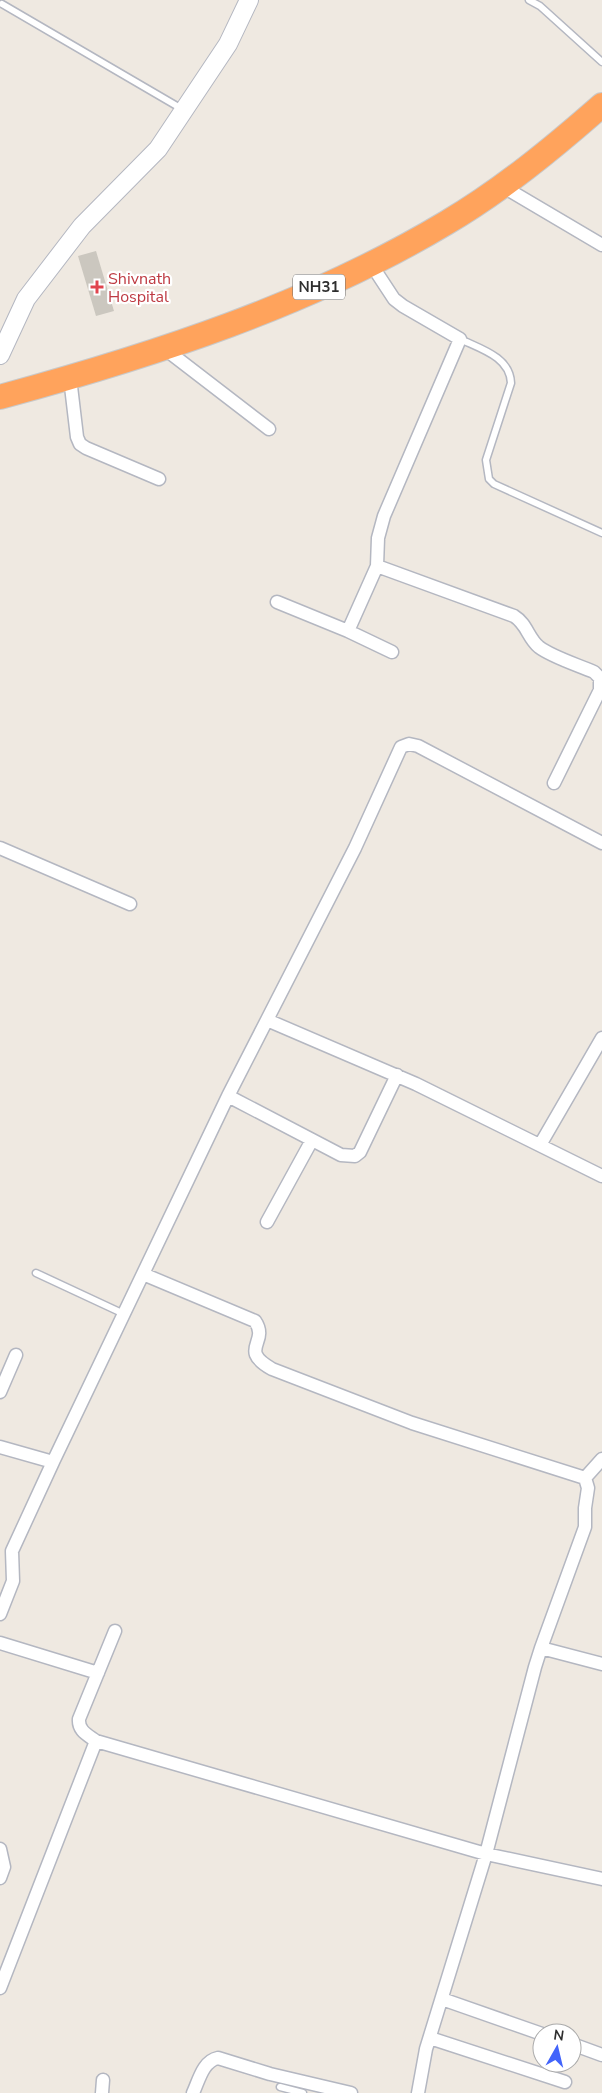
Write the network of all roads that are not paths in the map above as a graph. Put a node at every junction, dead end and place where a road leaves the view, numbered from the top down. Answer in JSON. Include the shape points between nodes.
{"nodes":[{"id":1,"x":249,"y":0,"type":"edge"},
{"id":2,"x":529,"y":0,"type":"edge"},
{"id":3,"x":2,"y":4,"type":"dead end"},
{"id":4,"x":602,"y":62,"type":"edge"},
{"id":5,"x":602,"y":104,"type":"edge"},
{"id":6,"x":184,"y":110,"type":"junction"},
{"id":7,"x":502,"y":186,"type":"junction"},
{"id":8,"x":602,"y":245,"type":"edge"},
{"id":9,"x":371,"y":264,"type":"junction"},
{"id":10,"x":460,"y":339,"type":"junction"},
{"id":11,"x":165,"y":349,"type":"junction"},
{"id":12,"x":0,"y":355,"type":"edge"},
{"id":13,"x":70,"y":378,"type":"junction"},
{"id":14,"x":0,"y":397,"type":"edge"},
{"id":15,"x":269,"y":429,"type":"dead end"},
{"id":16,"x":159,"y":479,"type":"dead end"},
{"id":17,"x":602,"y":533,"type":"edge"},
{"id":18,"x":377,"y":566,"type":"junction"},
{"id":19,"x":277,"y":602,"type":"dead end"},
{"id":20,"x":348,"y":631,"type":"junction"},
{"id":21,"x":392,"y":652,"type":"dead end"},
{"id":22,"x":554,"y":783,"type":"dead end"},
{"id":23,"x":602,"y":844,"type":"edge"},
{"id":24,"x":0,"y":848,"type":"edge"},
{"id":25,"x":130,"y":904,"type":"dead end"},
{"id":26,"x":267,"y":1020,"type":"junction"},
{"id":27,"x":602,"y":1038,"type":"edge"},
{"id":28,"x":397,"y":1075,"type":"junction"},
{"id":29,"x":228,"y":1096,"type":"junction"},
{"id":30,"x":312,"y":1140,"type":"junction"},
{"id":31,"x":540,"y":1145,"type":"junction"},
{"id":32,"x":602,"y":1176,"type":"edge"},
{"id":33,"x":267,"y":1222,"type":"dead end"},
{"id":34,"x":36,"y":1273,"type":"dead end"},
{"id":35,"x":143,"y":1274,"type":"junction"},
{"id":36,"x":124,"y":1314,"type":"junction"},
{"id":37,"x":16,"y":1355,"type":"dead end"},
{"id":38,"x":0,"y":1392,"type":"edge"},
{"id":39,"x":0,"y":1447,"type":"edge"},
{"id":40,"x":602,"y":1459,"type":"edge"},
{"id":41,"x":53,"y":1462,"type":"junction"},
{"id":42,"x":585,"y":1478,"type":"junction"},
{"id":43,"x":5,"y":1563,"type":"edge"},
{"id":44,"x":0,"y":1614,"type":"edge"},
{"id":45,"x":115,"y":1631,"type":"dead end"},
{"id":46,"x":0,"y":1643,"type":"edge"},
{"id":47,"x":541,"y":1648,"type":"junction"},
{"id":48,"x":602,"y":1664,"type":"edge"},
{"id":49,"x":98,"y":1673,"type":"junction"},
{"id":50,"x":96,"y":1741,"type":"junction"},
{"id":51,"x":0,"y":1849,"type":"edge"},
{"id":52,"x":486,"y":1854,"type":"junction"},
{"id":53,"x":0,"y":1878,"type":"edge"},
{"id":54,"x":602,"y":1878,"type":"edge"},
{"id":55,"x":0,"y":1988,"type":"edge"},
{"id":56,"x":442,"y":1999,"type":"junction"},
{"id":57,"x":532,"y":2030,"type":"edge"},
{"id":58,"x":430,"y":2038,"type":"junction"},
{"id":59,"x":582,"y":2048,"type":"edge"},
{"id":60,"x":602,"y":2055,"type":"edge"},
{"id":61,"x":565,"y":2082,"type":"dead end"},
{"id":62,"x":280,"y":2087,"type":"dead end"},
{"id":63,"x":193,"y":2093,"type":"edge"},
{"id":64,"x":304,"y":2093,"type":"edge"},
{"id":65,"x":351,"y":2093,"type":"edge"},
{"id":66,"x":418,"y":2093,"type":"edge"}],
"edges":[{"from":1,"to":6,"type":"street","via":[[228,44]]},
{"from":2,"to":4,"type":"lane","via":[[540,6]]},
{"from":3,"to":6,"type":"lane"},
{"from":5,"to":7,"type":"highway","number":"NH31","via":[[564,139]]},
{"from":6,"to":12,"type":"street","via":[[158,149],[82,226],[26,299]]},
{"from":7,"to":8,"type":"street"},
{"from":7,"to":9,"type":"highway","number":"NH31","via":[[446,223]]},
{"from":9,"to":10,"type":"street","via":[[398,303]]},
{"from":9,"to":11,"type":"highway","number":"NH31","via":[[279,305]]},
{"from":10,"to":17,"type":"lane","via":[[497,357],[507,365],[510,373],[511,383],[486,460],[489,479]]},
{"from":10,"to":18,"type":"street","via":[[384,516],[378,538]]},
{"from":11,"to":13,"type":"highway","number":"NH31"},
{"from":11,"to":15,"type":"street"},
{"from":13,"to":14,"type":"highway","number":"NH31"},
{"from":13,"to":16,"type":"street","via":[[80,444]]},
{"from":18,"to":20,"type":"street"},
{"from":18,"to":22,"type":"street","via":[[514,616],[522,621],[542,649],[594,672],[600,678],[600,690]]},
{"from":19,"to":20,"type":"street"},
{"from":20,"to":21,"type":"street"},
{"from":23,"to":26,"type":"street","via":[[418,746],[409,744],[401,747],[355,848]]},
{"from":24,"to":25,"type":"street"},
{"from":26,"to":28,"type":"street"},
{"from":26,"to":29,"type":"street"},
{"from":27,"to":31,"type":"street"},
{"from":28,"to":30,"type":"street","via":[[360,1152],[355,1156],[341,1155]]},
{"from":28,"to":31,"type":"street"},
{"from":29,"to":30,"type":"street"},
{"from":29,"to":35,"type":"street"},
{"from":30,"to":33,"type":"street"},
{"from":31,"to":32,"type":"street"},
{"from":34,"to":36,"type":"lane"},
{"from":35,"to":36,"type":"street"},
{"from":35,"to":42,"type":"street","via":[[255,1321],[260,1333],[256,1356],[272,1369],[404,1420]]},
{"from":36,"to":41,"type":"street"},
{"from":37,"to":38,"type":"street"},
{"from":39,"to":41,"type":"street"},
{"from":40,"to":42,"type":"street"},
{"from":41,"to":43,"type":"street"},
{"from":42,"to":47,"type":"street","via":[[588,1488],[585,1527]]},
{"from":43,"to":44,"type":"street","via":[[13,1581]]},
{"from":45,"to":49,"type":"street"},
{"from":46,"to":49,"type":"street"},
{"from":47,"to":48,"type":"street"},
{"from":47,"to":52,"type":"street"},
{"from":49,"to":50,"type":"street","via":[[78,1725]]},
{"from":50,"to":52,"type":"street"},
{"from":50,"to":55,"type":"street"},
{"from":51,"to":53,"type":"street","via":[[4,1867]]},
{"from":52,"to":54,"type":"street"},
{"from":52,"to":56,"type":"street"},
{"from":56,"to":57,"type":"street"},
{"from":56,"to":58,"type":"street"},
{"from":58,"to":61,"type":"street"},
{"from":58,"to":66,"type":"street"},
{"from":59,"to":60,"type":"street"},
{"from":62,"to":64,"type":"lane"},
{"from":63,"to":65,"type":"street","via":[[206,2065],[218,2058]]}]}
